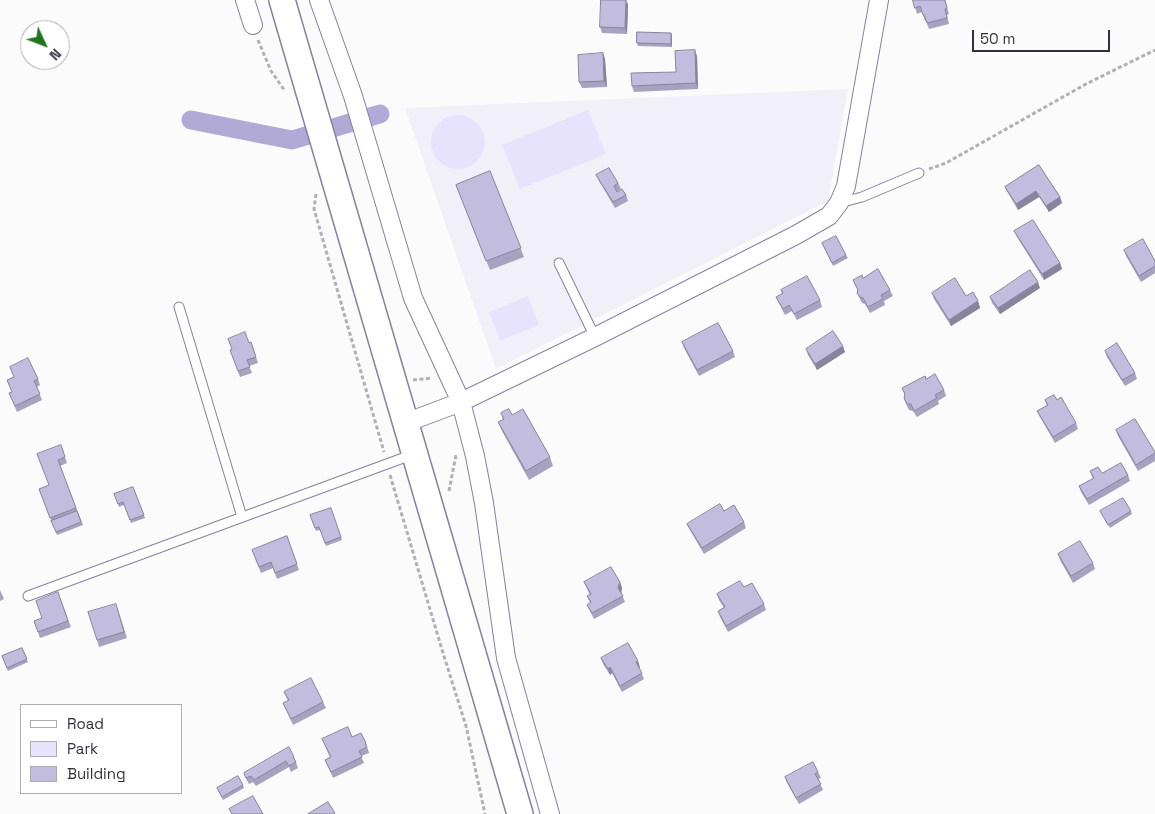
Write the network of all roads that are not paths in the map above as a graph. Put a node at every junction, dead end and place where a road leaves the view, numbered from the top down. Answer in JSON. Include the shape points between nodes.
{"nodes":[{"id":1,"x":246,"y":0,"type":"edge"},
{"id":2,"x":282,"y":0,"type":"edge"},
{"id":3,"x":319,"y":0,"type":"edge"},
{"id":4,"x":878,"y":0,"type":"edge"},
{"id":5,"x":253,"y":25,"type":"road end"},
{"id":6,"x":919,"y":173,"type":"road end"},
{"id":7,"x":839,"y":204,"type":"junction"},
{"id":8,"x":559,"y":263,"type":"dead end"},
{"id":9,"x":179,"y":307,"type":"dead end"},
{"id":10,"x":595,"y":337,"type":"junction"},
{"id":11,"x":461,"y":402,"type":"junction"},
{"id":12,"x":405,"y":423,"type":"junction"},
{"id":13,"x":414,"y":454,"type":"junction"},
{"id":14,"x":242,"y":517,"type":"junction"},
{"id":15,"x":28,"y":596,"type":"dead end"},
{"id":16,"x":520,"y":814,"type":"edge"},
{"id":17,"x":550,"y":814,"type":"edge"}],
"edges":[{"from":1,"to":5,"type":"street"},
{"from":2,"to":12,"type":"main road"},
{"from":3,"to":11,"type":"street","via":[[353,96],[413,298]]},
{"from":4,"to":7,"type":"street","via":[[846,186]]},
{"from":6,"to":7,"type":"lane"},
{"from":7,"to":10,"type":"street","via":[[829,216],[796,235]]},
{"from":8,"to":10,"type":"lane"},
{"from":9,"to":14,"type":"lane"},
{"from":10,"to":11,"type":"street"},
{"from":11,"to":12,"type":"street"},
{"from":11,"to":17,"type":"street","via":[[484,503],[506,658]]},
{"from":12,"to":13,"type":"main road"},
{"from":13,"to":14,"type":"lane"},
{"from":13,"to":16,"type":"main road"},
{"from":14,"to":15,"type":"lane"}]}
